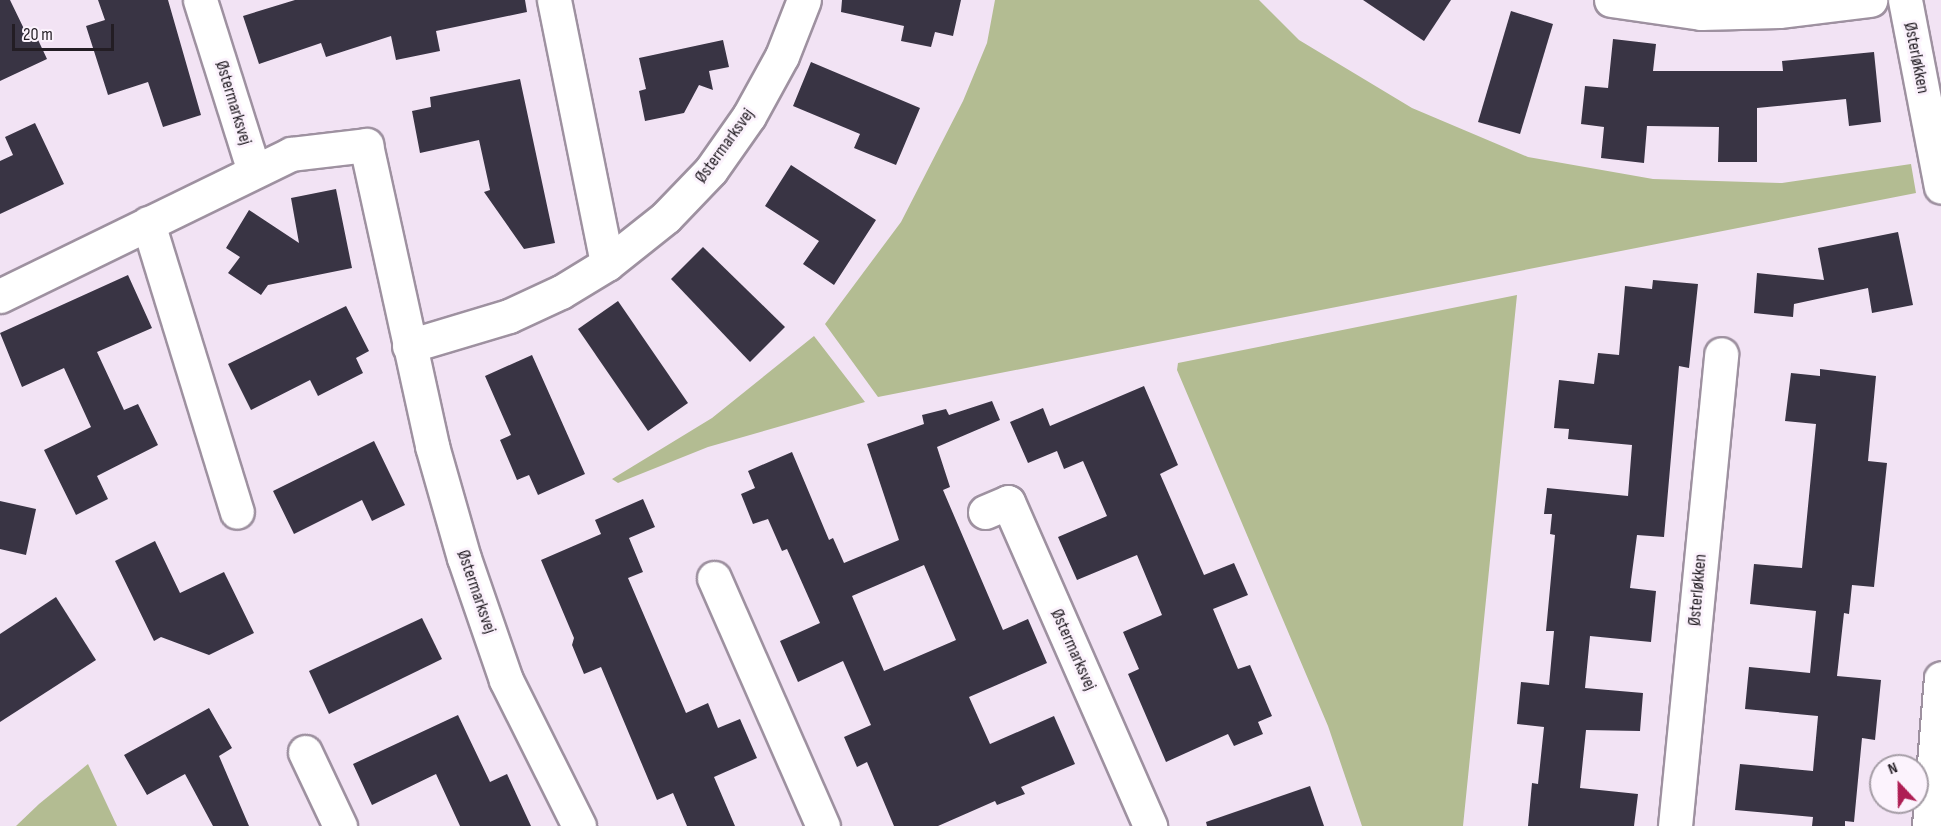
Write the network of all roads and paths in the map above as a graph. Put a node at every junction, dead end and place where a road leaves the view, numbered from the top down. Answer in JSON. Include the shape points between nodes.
{"nodes":[{"id":1,"x":200,"y":0,"type":"edge"},
{"id":2,"x":554,"y":0,"type":"edge"},
{"id":3,"x":804,"y":0,"type":"edge"},
{"id":4,"x":1611,"y":0,"type":"edge"},
{"id":5,"x":1870,"y":0,"type":"edge"},
{"id":6,"x":1905,"y":0,"type":"edge"},
{"id":7,"x":1699,"y":7,"type":"edge"},
{"id":8,"x":254,"y":171,"type":"junction"},
{"id":9,"x":1941,"y":187,"type":"edge"},
{"id":10,"x":148,"y":223,"type":"junction"},
{"id":11,"x":607,"y":264,"type":"junction"},
{"id":12,"x":0,"y":296,"type":"edge"},
{"id":13,"x":409,"y":346,"type":"junction"},
{"id":14,"x":1721,"y":354,"type":"dead end"},
{"id":15,"x":237,"y":512,"type":"dead end"},
{"id":16,"x":985,"y":512,"type":"dead end"},
{"id":17,"x":714,"y":578,"type":"dead end"},
{"id":18,"x":1941,"y":678,"type":"edge"},
{"id":19,"x":305,"y":752,"type":"dead end"},
{"id":20,"x":1141,"y":824,"type":"edge"},
{"id":21,"x":340,"y":826,"type":"edge"},
{"id":22,"x":579,"y":826,"type":"edge"},
{"id":23,"x":823,"y":826,"type":"edge"},
{"id":24,"x":1675,"y":826,"type":"edge"},
{"id":25,"x":1929,"y":826,"type":"edge"}],
"edges":[{"from":1,"to":8,"type":"street","name":"Østermarksvej"},
{"from":2,"to":11,"type":"street"},
{"from":3,"to":11,"type":"street","name":"Østermarksvej","via":[[782,56],[755,106],[711,170],[666,217]]},
{"from":4,"to":7,"type":"street"},
{"from":5,"to":7,"type":"street","via":[[1779,11]]},
{"from":6,"to":9,"type":"street","name":"Østerløkken"},
{"from":8,"to":10,"type":"street","name":"Østermarksvej"},
{"from":8,"to":13,"type":"street","name":"Østermarksvej","via":[[291,154],[366,145]]},
{"from":10,"to":12,"type":"street","name":"Østermarksvej"},
{"from":10,"to":15,"type":"street"},
{"from":11,"to":13,"type":"street","name":"Østermarksvej","via":[[561,292],[509,316]]},
{"from":13,"to":22,"type":"street","name":"Østermarksvej","via":[[464,558],[506,680]]},
{"from":14,"to":24,"type":"street","name":"Østerløkken"},
{"from":16,"to":20,"type":"street","name":"Østermarksvej","via":[[1008,502]]},
{"from":17,"to":23,"type":"street"},
{"from":18,"to":25,"type":"street"},
{"from":19,"to":21,"type":"street"}]}
